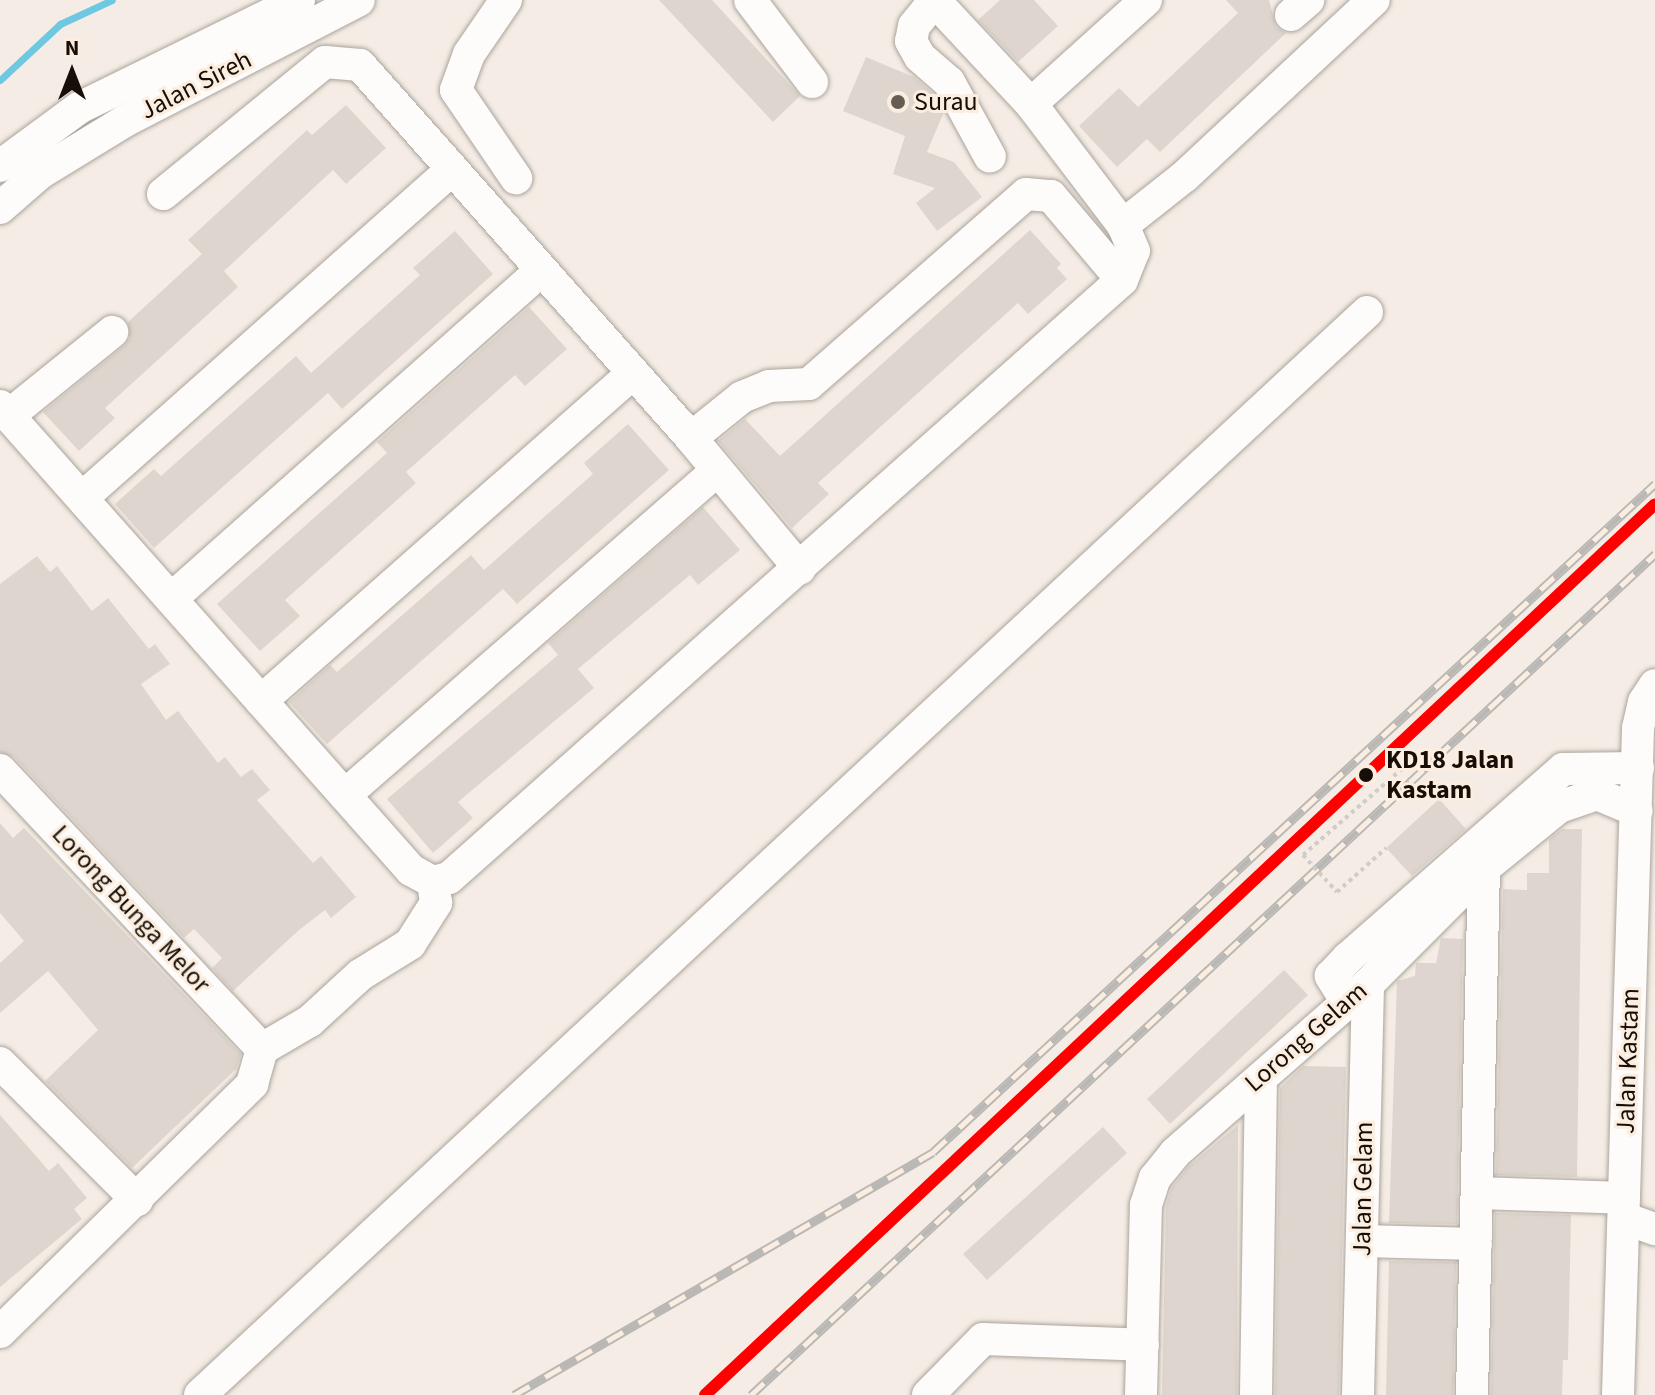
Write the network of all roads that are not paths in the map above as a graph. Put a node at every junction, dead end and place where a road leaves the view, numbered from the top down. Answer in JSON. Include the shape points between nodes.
{"nodes":[{"id":1,"x":299,"y":0,"type":"edge"},
{"id":2,"x":359,"y":0,"type":"edge"},
{"id":3,"x":506,"y":0,"type":"edge"},
{"id":4,"x":750,"y":0,"type":"edge"},
{"id":5,"x":934,"y":0,"type":"edge"},
{"id":6,"x":1146,"y":0,"type":"edge"},
{"id":7,"x":1374,"y":0,"type":"edge"},
{"id":8,"x":812,"y":82,"type":"dead end"},
{"id":9,"x":1031,"y":104,"type":"junction"},
{"id":10,"x":990,"y":157,"type":"dead end"},
{"id":11,"x":0,"y":166,"type":"edge"},
{"id":12,"x":452,"y":170,"type":"junction"},
{"id":13,"x":516,"y":178,"type":"dead end"},
{"id":14,"x":163,"y":194,"type":"dead end"},
{"id":15,"x":0,"y":208,"type":"edge"},
{"id":16,"x":1123,"y":225,"type":"junction"},
{"id":17,"x":541,"y":271,"type":"junction"},
{"id":18,"x":1122,"y":280,"type":"junction"},
{"id":19,"x":1367,"y":312,"type":"dead end"},
{"id":20,"x":112,"y":332,"type":"dead end"},
{"id":21,"x":633,"y":373,"type":"junction"},
{"id":22,"x":4,"y":411,"type":"edge"},
{"id":23,"x":691,"y":438,"type":"junction"},
{"id":24,"x":717,"y":470,"type":"junction"},
{"id":25,"x":82,"y":498,"type":"junction"},
{"id":26,"x":800,"y":569,"type":"junction"},
{"id":27,"x":171,"y":599,"type":"junction"},
{"id":28,"x":1655,"y":685,"type":"edge"},
{"id":29,"x":261,"y":701,"type":"junction"},
{"id":30,"x":1644,"y":752,"type":"edge"},
{"id":31,"x":0,"y":770,"type":"edge"},
{"id":32,"x":345,"y":795,"type":"junction"},
{"id":33,"x":1637,"y":811,"type":"junction"},
{"id":34,"x":1484,"y":868,"type":"junction"},
{"id":35,"x":433,"y":882,"type":"junction"},
{"id":36,"x":1643,"y":986,"type":"edge"},
{"id":37,"x":1358,"y":993,"type":"junction"},
{"id":38,"x":262,"y":1049,"type":"junction"},
{"id":39,"x":0,"y":1063,"type":"edge"},
{"id":40,"x":1261,"y":1078,"type":"junction"},
{"id":41,"x":1477,"y":1193,"type":"junction"},
{"id":42,"x":137,"y":1200,"type":"junction"},
{"id":43,"x":1624,"y":1208,"type":"junction"},
{"id":44,"x":1655,"y":1229,"type":"edge"},
{"id":45,"x":1362,"y":1241,"type":"junction"},
{"id":46,"x":1476,"y":1244,"type":"junction"},
{"id":47,"x":0,"y":1332,"type":"edge"},
{"id":48,"x":1143,"y":1345,"type":"junction"},
{"id":49,"x":200,"y":1395,"type":"edge"},
{"id":50,"x":928,"y":1395,"type":"edge"},
{"id":51,"x":1141,"y":1395,"type":"edge"},
{"id":52,"x":1256,"y":1395,"type":"edge"},
{"id":53,"x":1358,"y":1395,"type":"edge"},
{"id":54,"x":1472,"y":1395,"type":"edge"},
{"id":55,"x":1618,"y":1395,"type":"edge"}],
"edges":[{"from":1,"to":11,"type":"street","name":"Jalan Sireh","via":[[79,108]]},
{"from":2,"to":15,"type":"street","name":"Jalan Sireh","via":[[125,121],[40,173]]},
{"from":3,"to":13,"type":"street","via":[[469,54],[456,90]]},
{"from":4,"to":8,"type":"street"},
{"from":5,"to":9,"type":"street"},
{"from":5,"to":10,"type":"street","via":[[914,26],[911,41],[920,57],[949,82]]},
{"from":6,"to":9,"type":"street"},
{"from":7,"to":16,"type":"street","via":[[1185,176]]},
{"from":9,"to":16,"type":"street"},
{"from":12,"to":14,"type":"street","via":[[360,65],[325,62]]},
{"from":12,"to":17,"type":"street"},
{"from":12,"to":25,"type":"street"},
{"from":16,"to":18,"type":"street","via":[[1134,251]]},
{"from":17,"to":21,"type":"street"},
{"from":17,"to":27,"type":"street"},
{"from":18,"to":23,"type":"street","via":[[1051,196],[1026,194],[809,384],[769,386],[742,397]]},
{"from":18,"to":26,"type":"street"},
{"from":19,"to":49,"type":"street"},
{"from":20,"to":22,"type":"street"},
{"from":21,"to":23,"type":"street"},
{"from":21,"to":29,"type":"street"},
{"from":22,"to":25,"type":"street"},
{"from":23,"to":24,"type":"street"},
{"from":24,"to":26,"type":"street"},
{"from":24,"to":32,"type":"street"},
{"from":25,"to":27,"type":"street"},
{"from":26,"to":35,"type":"street","via":[[449,878]]},
{"from":27,"to":29,"type":"street"},
{"from":28,"to":30,"type":"street","name":"Jalan Kastam","via":[[1640,713]]},
{"from":29,"to":32,"type":"street"},
{"from":30,"to":33,"type":"street","name":"Jalan Kastam"},
{"from":30,"to":37,"type":"street","name":"Jalan Gelam","via":[[1563,769],[1331,976]]},
{"from":31,"to":38,"type":"street","name":"Lorong Bunga Melor"},
{"from":32,"to":35,"type":"street","via":[[411,870]]},
{"from":33,"to":34,"type":"street","name":"Lorong Gelam","via":[[1597,794],[1559,807]]},
{"from":33,"to":36,"type":"street","name":"Jalan Kastam"},
{"from":34,"to":37,"type":"street","name":"Lorong Gelam"},
{"from":34,"to":41,"type":"street"},
{"from":35,"to":38,"type":"street","via":[[436,903],[410,944],[360,975],[310,1021]]},
{"from":36,"to":43,"type":"street","name":"Jalan Kastam"},
{"from":37,"to":40,"type":"street","name":"Lorong Gelam"},
{"from":37,"to":45,"type":"street","name":"Jalan Gelam"},
{"from":38,"to":42,"type":"street","via":[[252,1084]]},
{"from":39,"to":42,"type":"street"},
{"from":40,"to":48,"type":"street","name":"Lorong Gelam","via":[[1175,1153],[1155,1178],[1146,1205]]},
{"from":40,"to":52,"type":"street"},
{"from":41,"to":43,"type":"street"},
{"from":41,"to":46,"type":"street"},
{"from":42,"to":47,"type":"street"},
{"from":43,"to":44,"type":"street"},
{"from":43,"to":55,"type":"street","name":"Jalan Kastam"},
{"from":45,"to":46,"type":"street"},
{"from":45,"to":53,"type":"street","name":"Jalan Gelam"},
{"from":46,"to":54,"type":"street"},
{"from":48,"to":50,"type":"street","via":[[983,1339]]},
{"from":48,"to":51,"type":"street","name":"Lorong Gelam"}]}
